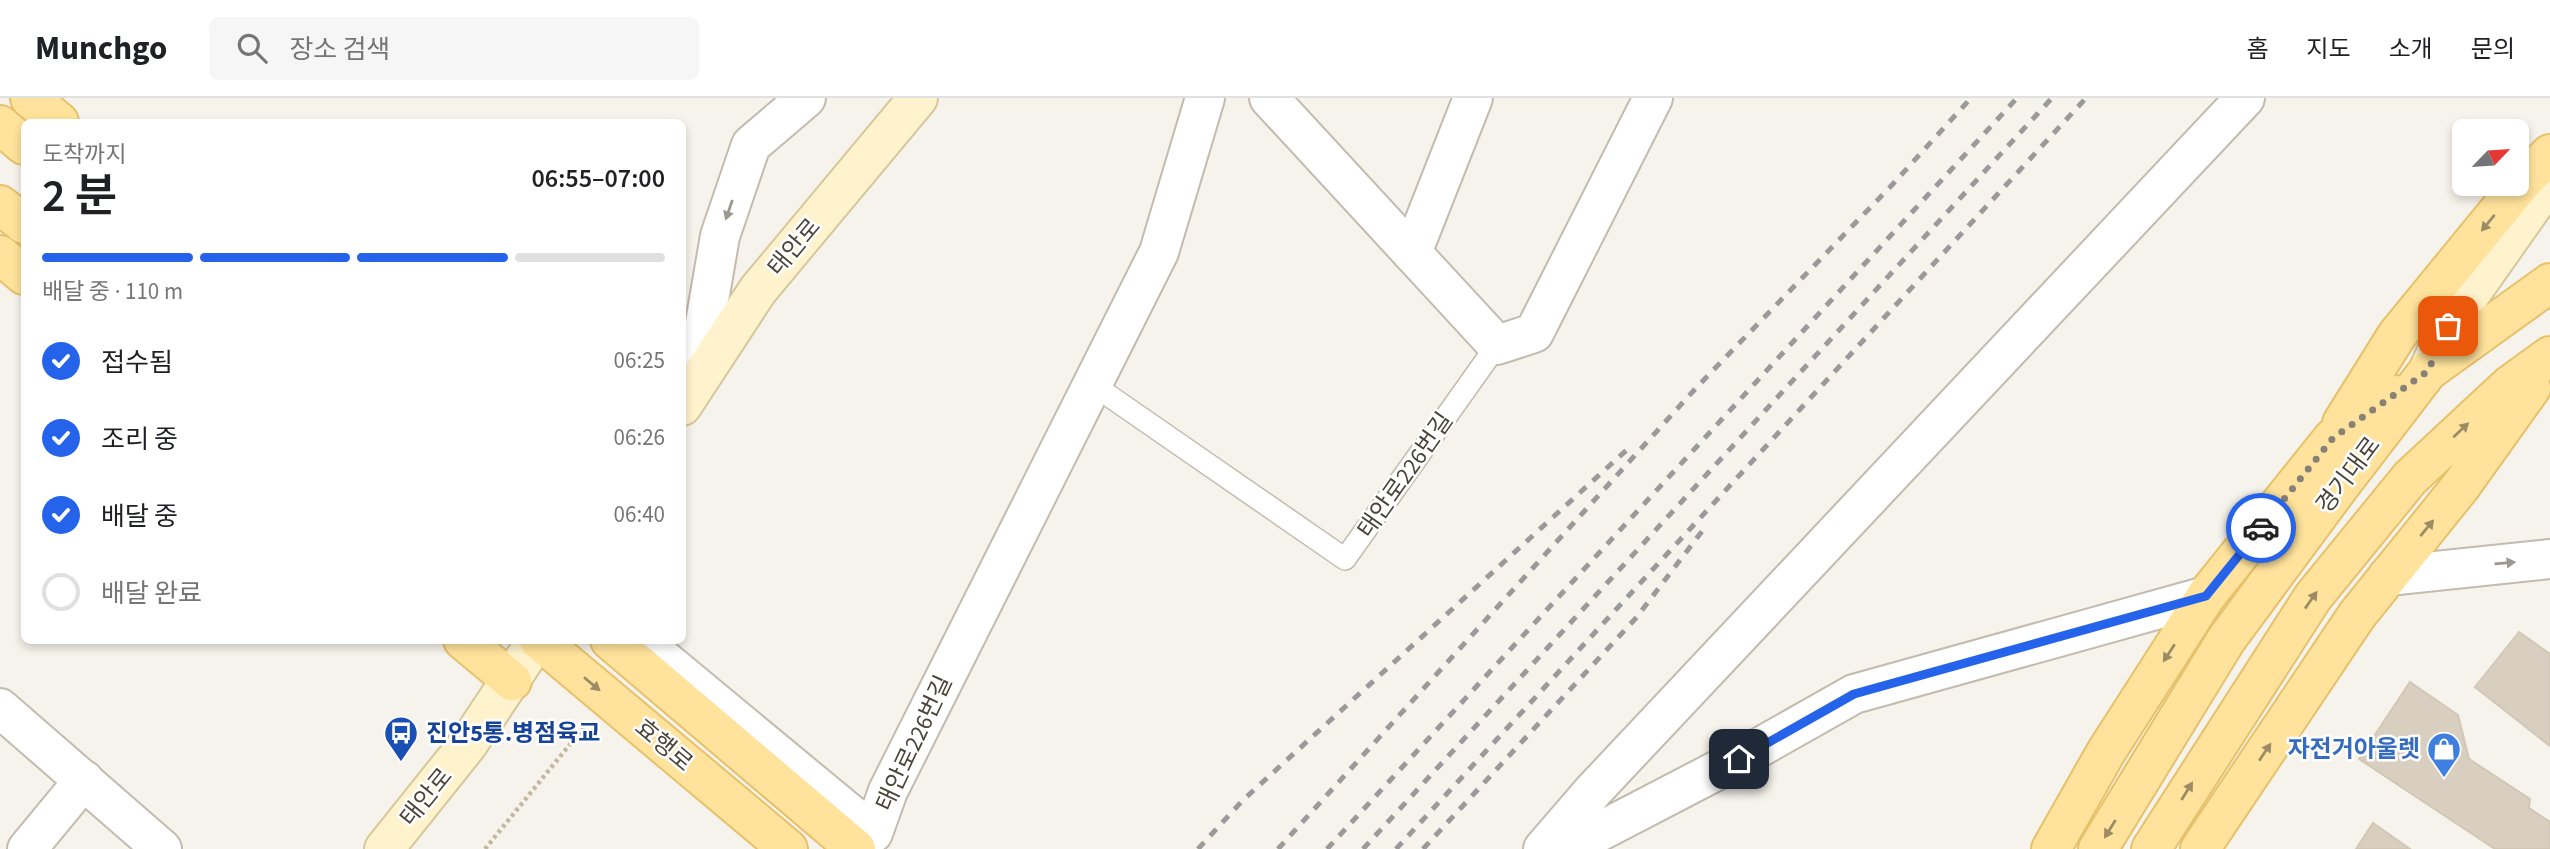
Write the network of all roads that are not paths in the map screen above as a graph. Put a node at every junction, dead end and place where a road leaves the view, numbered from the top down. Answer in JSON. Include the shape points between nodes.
{"nodes":[{"id":1,"x":30,"y":98,"type":"edge"},
{"id":2,"x":806,"y":98,"type":"edge"},
{"id":3,"x":1206,"y":98,"type":"edge"},
{"id":4,"x":1269,"y":98,"type":"edge"},
{"id":5,"x":1473,"y":98,"type":"edge"},
{"id":6,"x":1653,"y":98,"type":"edge"},
{"id":7,"x":2245,"y":98,"type":"edge"},
{"id":8,"x":918,"y":99,"type":"edge"},
{"id":9,"x":56,"y":119,"type":"edge"},
{"id":10,"x":0,"y":125,"type":"edge"},
{"id":11,"x":21,"y":142,"type":"edge"},
{"id":12,"x":2550,"y":154,"type":"edge"},
{"id":13,"x":2550,"y":181,"type":"edge"},
{"id":14,"x":0,"y":205,"type":"edge"},
{"id":15,"x":21,"y":222,"type":"edge"},
{"id":16,"x":1412,"y":253,"type":"junction"},
{"id":17,"x":0,"y":255,"type":"edge"},
{"id":18,"x":21,"y":272,"type":"edge"},
{"id":19,"x":2550,"y":283,"type":"edge"},
{"id":20,"x":1497,"y":345,"type":"junction"},
{"id":21,"x":2543,"y":370,"type":"edge"},
{"id":22,"x":2428,"y":371,"type":"junction"},
{"id":23,"x":1091,"y":384,"type":"junction"},
{"id":24,"x":688,"y":397,"type":"edge"},
{"id":25,"x":2333,"y":438,"type":"junction"},
{"id":26,"x":2550,"y":559,"type":"edge"},
{"id":27,"x":2388,"y":576,"type":"junction"},
{"id":28,"x":2206,"y":596,"type":"junction"},
{"id":29,"x":468,"y":644,"type":"edge"},
{"id":30,"x":535,"y":644,"type":"edge"},
{"id":31,"x":543,"y":644,"type":"edge"},
{"id":32,"x":615,"y":644,"type":"edge"},
{"id":33,"x":645,"y":644,"type":"edge"},
{"id":34,"x":512,"y":681,"type":"junction"},
{"id":35,"x":0,"y":708,"type":"edge"},
{"id":36,"x":84,"y":780,"type":"junction"},
{"id":37,"x":27,"y":849,"type":"edge"},
{"id":38,"x":162,"y":849,"type":"edge"},
{"id":39,"x":384,"y":849,"type":"edge"},
{"id":40,"x":788,"y":849,"type":"edge"},
{"id":41,"x":856,"y":849,"type":"edge"},
{"id":42,"x":1544,"y":849,"type":"edge"},
{"id":43,"x":1566,"y":849,"type":"edge"},
{"id":44,"x":2051,"y":849,"type":"edge"},
{"id":45,"x":2098,"y":849,"type":"edge"},
{"id":46,"x":2151,"y":849,"type":"edge"},
{"id":47,"x":2200,"y":849,"type":"edge"}],
"edges":[{"from":1,"to":9,"type":"main road"},
{"from":2,"to":24,"type":"street","one_way":true,"via":[[751,145],[720,236]]},
{"from":3,"to":23,"type":"street","name":"태안로226번길","via":[[1158,252]]},
{"from":4,"to":16,"type":"street"},
{"from":5,"to":16,"type":"street"},
{"from":6,"to":20,"type":"street","via":[[1534,333]]},
{"from":7,"to":42,"type":"street","via":[[1603,780]]},
{"from":8,"to":24,"type":"street","name":"태안로","via":[[758,290]]},
{"from":10,"to":11,"type":"main road"},
{"from":12,"to":25,"type":"main road","one_way":true,"via":[[2397,335]]},
{"from":13,"to":22,"type":"street","via":[[2448,326]]},
{"from":14,"to":15,"type":"main road"},
{"from":16,"to":20,"type":"street"},
{"from":17,"to":18,"type":"main road"},
{"from":19,"to":22,"type":"main road","name":"경기대로"},
{"from":20,"to":23,"type":"lane","name":"태안로226번길","via":[[1345,559]]},
{"from":27,"to":21,"type":"main road","name":"경기대로","one_way":true,"via":[[2461,486]]},
{"from":46,"to":21,"type":"main road","name":"경기대로","one_way":true,"via":[[2313,597],[2410,478],[2510,384]]},
{"from":22,"to":25,"type":"main road"},
{"from":22,"to":45,"type":"main road","name":"경기대로","one_way":true,"via":[[2227,640]]},
{"from":23,"to":33,"type":"street","name":"태안로226번길","via":[[888,791],[873,833]]},
{"from":25,"to":28,"type":"main road"},
{"from":27,"to":26,"type":"street","one_way":true},
{"from":47,"to":27,"type":"main road","name":"경기대로","one_way":true},
{"from":28,"to":43,"type":"street","via":[[1854,694]]},
{"from":28,"to":44,"type":"main road","one_way":true,"via":[[2106,752]]},
{"from":29,"to":34,"type":"main road"},
{"from":30,"to":34,"type":"street","name":"태안로"},
{"from":31,"to":40,"type":"main road","name":"효행로","one_way":true},
{"from":32,"to":41,"type":"main road"},
{"from":34,"to":39,"type":"street","name":"태안로"},
{"from":35,"to":36,"type":"street"},
{"from":36,"to":37,"type":"street"},
{"from":36,"to":38,"type":"street"}]}
